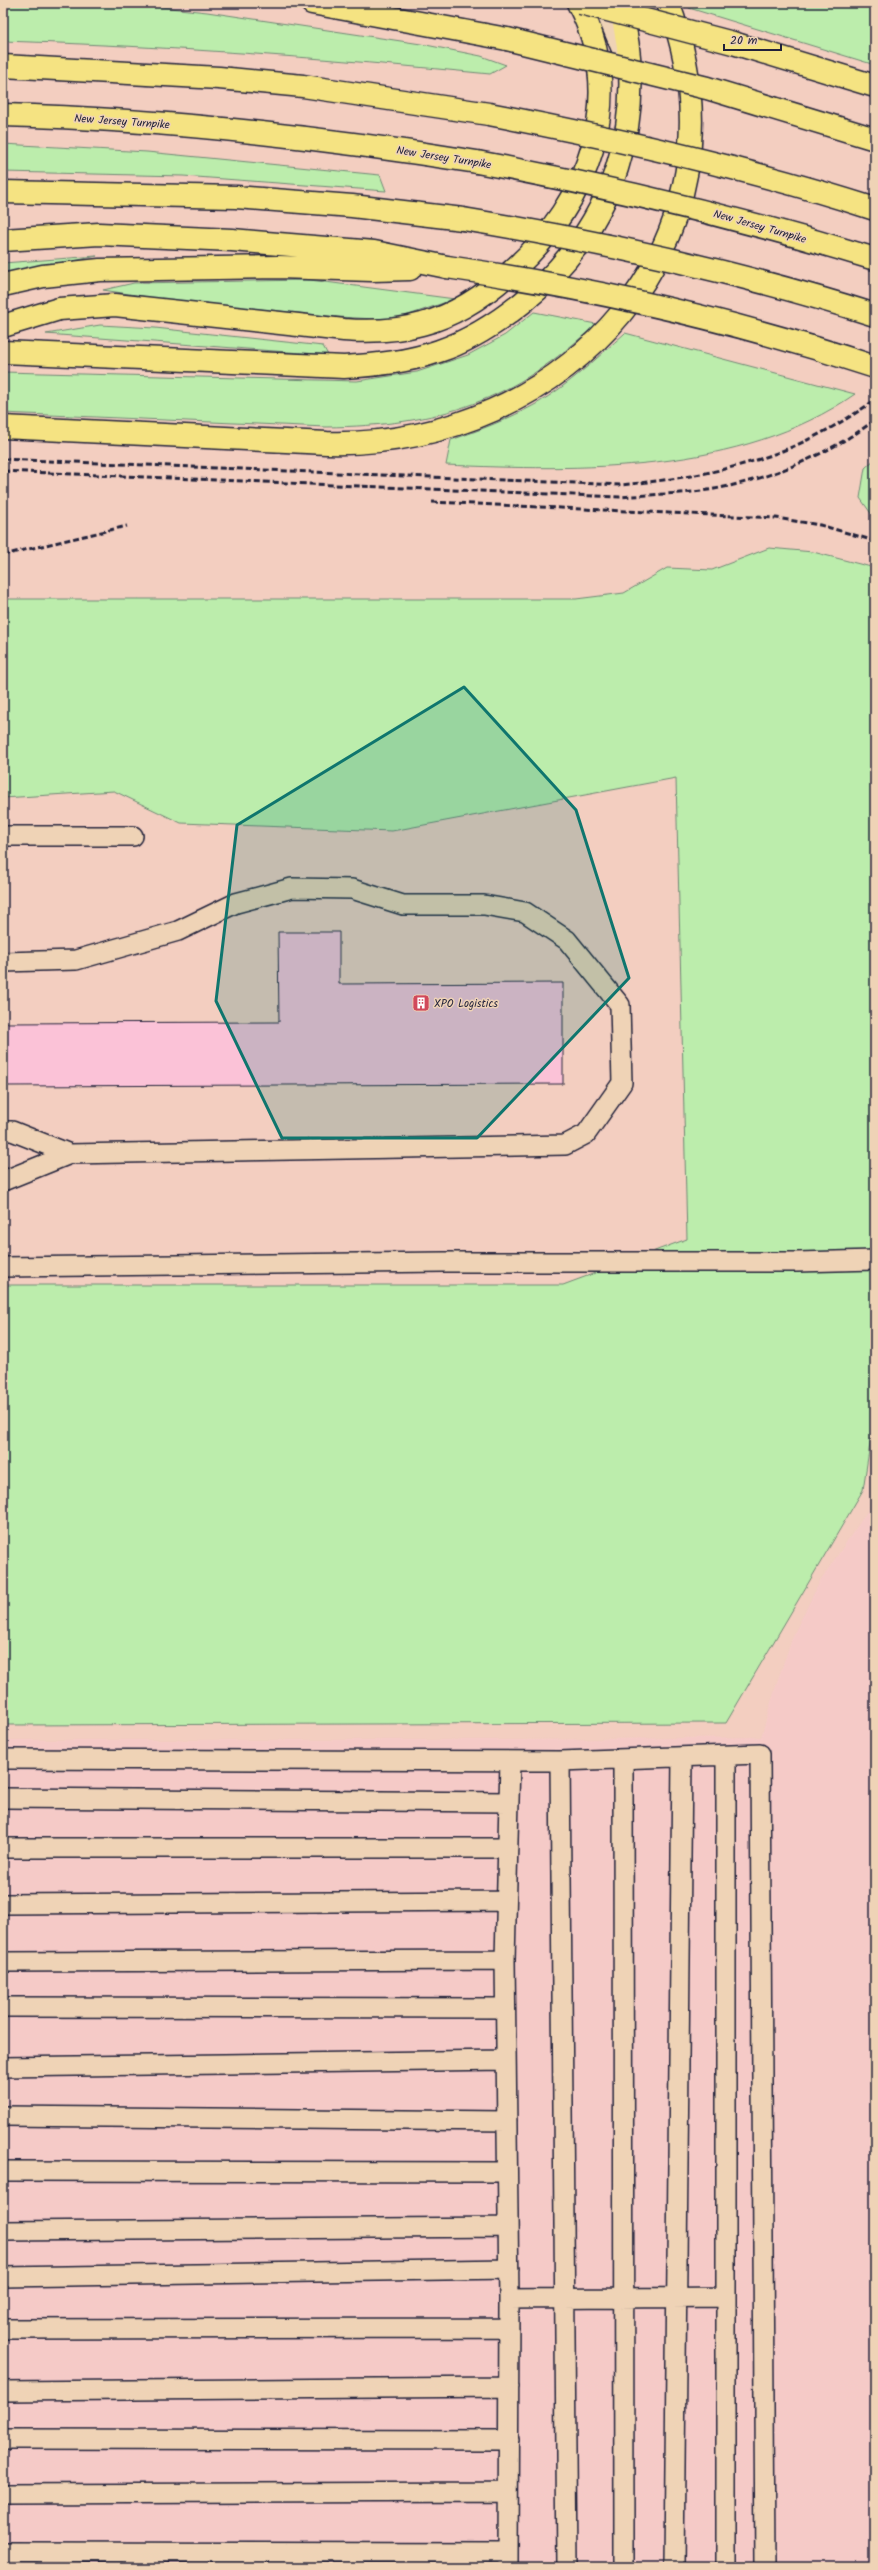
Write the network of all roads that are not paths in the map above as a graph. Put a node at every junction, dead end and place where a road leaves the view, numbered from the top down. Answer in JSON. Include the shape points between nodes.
{"nodes":[{"id":1,"x":312,"y":3,"type":"edge"},
{"id":2,"x":578,"y":3,"type":"edge"},
{"id":3,"x":581,"y":3,"type":"edge"},
{"id":4,"x":602,"y":3,"type":"edge"},
{"id":5,"x":620,"y":3,"type":"edge"},
{"id":6,"x":668,"y":3,"type":"edge"},
{"id":7,"x":677,"y":28,"type":"junction"},
{"id":8,"x":3,"y":66,"type":"edge"},
{"id":9,"x":630,"y":68,"type":"junction"},
{"id":10,"x":875,"y":86,"type":"edge"},
{"id":11,"x":3,"y":116,"type":"edge"},
{"id":12,"x":875,"y":139,"type":"edge"},
{"id":13,"x":3,"y":192,"type":"edge"},
{"id":14,"x":875,"y":209,"type":"edge"},
{"id":15,"x":3,"y":240,"type":"edge"},
{"id":16,"x":875,"y":259,"type":"edge"},
{"id":17,"x":447,"y":267,"type":"junction"},
{"id":18,"x":3,"y":285,"type":"edge"},
{"id":19,"x":875,"y":315,"type":"edge"},
{"id":20,"x":3,"y":326,"type":"edge"},
{"id":21,"x":3,"y":352,"type":"edge"},
{"id":22,"x":875,"y":367,"type":"edge"},
{"id":23,"x":3,"y":427,"type":"edge"},
{"id":24,"x":3,"y":836,"type":"edge"},
{"id":25,"x":133,"y":836,"type":"dead end"},
{"id":26,"x":3,"y":962,"type":"edge"},
{"id":27,"x":3,"y":1131,"type":"edge"},
{"id":28,"x":70,"y":1154,"type":"junction"},
{"id":29,"x":3,"y":1181,"type":"edge"},
{"id":30,"x":875,"y":1260,"type":"edge"},
{"id":31,"x":3,"y":1267,"type":"edge"},
{"id":32,"x":726,"y":1756,"type":"junction"},
{"id":33,"x":682,"y":1757,"type":"junction"},
{"id":34,"x":3,"y":1759,"type":"edge"},
{"id":35,"x":623,"y":1759,"type":"junction"},
{"id":36,"x":510,"y":1761,"type":"junction"},
{"id":37,"x":560,"y":1761,"type":"junction"},
{"id":38,"x":3,"y":1798,"type":"edge"},
{"id":39,"x":509,"y":1802,"type":"junction"},
{"id":40,"x":3,"y":1848,"type":"edge"},
{"id":41,"x":508,"y":1848,"type":"junction"},
{"id":42,"x":506,"y":1901,"type":"junction"},
{"id":43,"x":3,"y":1904,"type":"edge"},
{"id":44,"x":505,"y":1960,"type":"junction"},
{"id":45,"x":3,"y":1962,"type":"edge"},
{"id":46,"x":3,"y":2007,"type":"edge"},
{"id":47,"x":505,"y":2008,"type":"junction"},
{"id":48,"x":506,"y":2060,"type":"junction"},
{"id":49,"x":3,"y":2067,"type":"edge"},
{"id":50,"x":3,"y":2116,"type":"edge"},
{"id":51,"x":507,"y":2121,"type":"junction"},
{"id":52,"x":3,"y":2172,"type":"edge"},
{"id":53,"x":508,"y":2172,"type":"junction"},
{"id":54,"x":508,"y":2227,"type":"junction"},
{"id":55,"x":3,"y":2231,"type":"edge"},
{"id":56,"x":509,"y":2269,"type":"junction"},
{"id":57,"x":3,"y":2277,"type":"edge"},
{"id":58,"x":677,"y":2297,"type":"junction"},
{"id":59,"x":726,"y":2297,"type":"junction"},
{"id":60,"x":565,"y":2298,"type":"junction"},
{"id":61,"x":624,"y":2298,"type":"junction"},
{"id":62,"x":509,"y":2299,"type":"junction"},
{"id":63,"x":509,"y":2328,"type":"junction"},
{"id":64,"x":3,"y":2329,"type":"edge"},
{"id":65,"x":509,"y":2387,"type":"junction"},
{"id":66,"x":3,"y":2391,"type":"edge"},
{"id":67,"x":3,"y":2439,"type":"edge"},
{"id":68,"x":509,"y":2440,"type":"junction"},
{"id":69,"x":508,"y":2492,"type":"junction"},
{"id":70,"x":3,"y":2494,"type":"edge"},
{"id":71,"x":3,"y":2552,"type":"edge"},
{"id":72,"x":508,"y":2560,"type":"edge"},
{"id":73,"x":567,"y":2567,"type":"edge"},
{"id":74,"x":624,"y":2567,"type":"edge"},
{"id":75,"x":674,"y":2567,"type":"edge"},
{"id":76,"x":726,"y":2567,"type":"edge"},
{"id":77,"x":764,"y":2567,"type":"edge"}],
"edges":[{"from":1,"to":12,"type":"highway","bridge":true,"via":[[507,38],[707,88]]},
{"from":2,"to":20,"type":"highway","via":[[594,45],[600,90],[596,135],[583,179],[566,210],[539,245],[504,279],[462,307],[423,324],[380,331],[115,305],[60,309]]},
{"from":3,"to":7,"type":"highway","bridge":true},
{"from":4,"to":9,"type":"lane"},
{"from":5,"to":9,"type":"highway"},
{"from":6,"to":7,"type":"highway"},
{"from":7,"to":10,"type":"highway","bridge":true},
{"from":7,"to":23,"type":"highway","via":[[689,82],[690,135],[684,185],[663,246],[643,285],[600,337],[563,370],[506,406],[459,425],[420,436],[378,442],[326,443]]},
{"from":8,"to":14,"type":"highway","bridge":true,"via":[[136,72],[249,81],[385,97],[489,114],[620,140],[702,160]]},
{"from":9,"to":21,"type":"highway","via":[[630,114],[623,151],[607,197],[589,230],[563,264],[538,290],[498,320],[454,345],[400,361],[344,367]]},
{"from":11,"to":16,"type":"highway","name":"New Jersey Turnpike","bridge":true,"via":[[229,128],[304,136],[477,162],[639,194]]},
{"from":13,"to":19,"type":"highway","bridge":true,"via":[[236,197],[352,206],[463,219],[634,250],[720,270]]},
{"from":15,"to":17,"type":"highway","via":[[99,234],[232,240],[374,252]]},
{"from":17,"to":18,"type":"highway","via":[[372,270],[307,267],[106,270],[43,276]]},
{"from":17,"to":22,"type":"highway","bridge":true,"via":[[535,281],[666,309],[741,327]]},
{"from":24,"to":25,"type":"lane"},
{"from":26,"to":28,"type":"lane","via":[[76,960],[178,932],[236,903],[292,888],[352,889],[403,905],[484,905],[525,912],[567,940],[620,1005],[622,1083],[586,1134],[565,1145]]},
{"from":27,"to":28,"type":"lane","via":[[12,1131]]},
{"from":28,"to":29,"type":"lane"},
{"from":30,"to":31,"type":"lane"},
{"from":32,"to":33,"type":"lane"},
{"from":32,"to":59,"type":"lane"},
{"from":32,"to":77,"type":"lane","via":[[760,1754]]},
{"from":33,"to":35,"type":"lane"},
{"from":33,"to":58,"type":"lane"},
{"from":34,"to":36,"type":"lane"},
{"from":35,"to":37,"type":"lane"},
{"from":35,"to":61,"type":"lane"},
{"from":36,"to":37,"type":"lane"},
{"from":36,"to":39,"type":"lane"},
{"from":37,"to":60,"type":"lane"},
{"from":38,"to":39,"type":"lane"},
{"from":39,"to":41,"type":"lane"},
{"from":40,"to":41,"type":"lane"},
{"from":41,"to":42,"type":"lane"},
{"from":42,"to":43,"type":"lane"},
{"from":42,"to":44,"type":"lane"},
{"from":44,"to":45,"type":"lane"},
{"from":44,"to":47,"type":"lane"},
{"from":46,"to":47,"type":"lane"},
{"from":47,"to":48,"type":"lane"},
{"from":48,"to":49,"type":"lane"},
{"from":48,"to":51,"type":"lane"},
{"from":50,"to":51,"type":"lane"},
{"from":51,"to":53,"type":"lane"},
{"from":52,"to":53,"type":"lane"},
{"from":53,"to":54,"type":"lane"},
{"from":54,"to":55,"type":"lane"},
{"from":54,"to":56,"type":"lane"},
{"from":56,"to":57,"type":"lane"},
{"from":56,"to":62,"type":"lane"},
{"from":58,"to":59,"type":"lane"},
{"from":58,"to":61,"type":"lane"},
{"from":58,"to":75,"type":"lane"},
{"from":59,"to":76,"type":"lane"},
{"from":60,"to":61,"type":"lane"},
{"from":60,"to":62,"type":"lane"},
{"from":60,"to":73,"type":"lane"},
{"from":61,"to":74,"type":"lane"},
{"from":62,"to":63,"type":"lane"},
{"from":63,"to":64,"type":"lane"},
{"from":63,"to":65,"type":"lane"},
{"from":65,"to":66,"type":"lane"},
{"from":65,"to":68,"type":"lane"},
{"from":67,"to":68,"type":"lane"},
{"from":68,"to":69,"type":"lane"},
{"from":69,"to":70,"type":"lane"},
{"from":69,"to":72,"type":"lane"},
{"from":71,"to":72,"type":"lane"}]}
